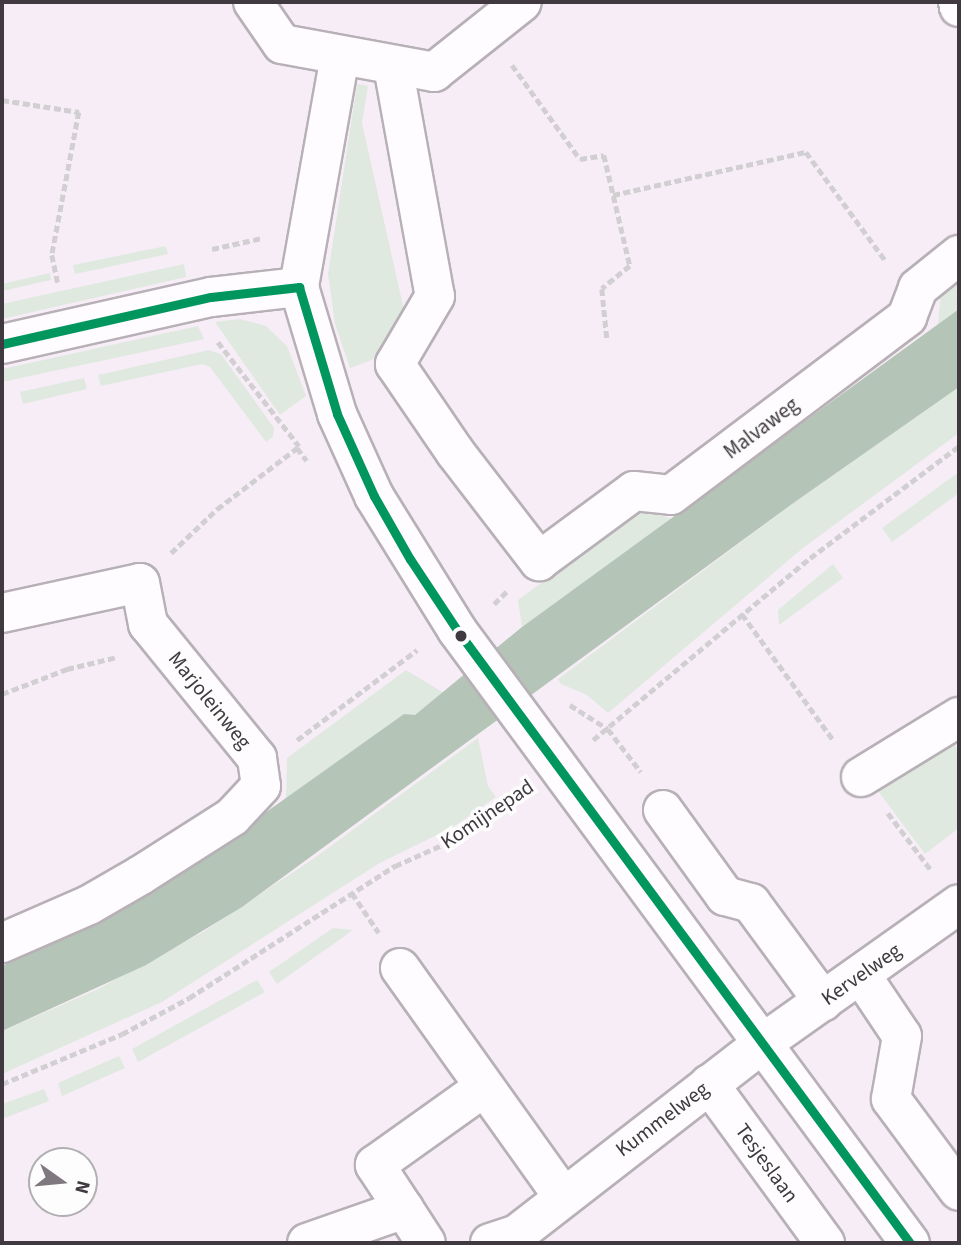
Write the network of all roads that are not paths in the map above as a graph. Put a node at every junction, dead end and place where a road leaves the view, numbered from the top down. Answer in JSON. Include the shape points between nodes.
{"nodes":[{"id":1,"x":253,"y":2,"type":"edge"},
{"id":2,"x":522,"y":2,"type":"edge"},
{"id":3,"x":958,"y":2,"type":"edge"},
{"id":4,"x":959,"y":7,"type":"edge"},
{"id":5,"x":340,"y":56,"type":"junction"},
{"id":6,"x":393,"y":66,"type":"junction"},
{"id":7,"x":959,"y":255,"type":"edge"},
{"id":8,"x":299,"y":287,"type":"junction"},
{"id":9,"x":2,"y":344,"type":"edge"},
{"id":10,"x":2,"y":613,"type":"edge"},
{"id":11,"x":959,"y":717,"type":"edge"},
{"id":12,"x":861,"y":777,"type":"road end"},
{"id":13,"x":663,"y":810,"type":"road end"},
{"id":14,"x":958,"y":905,"type":"edge"},
{"id":15,"x":2,"y":943,"type":"edge"},
{"id":16,"x":400,"y":968,"type":"dead end"},
{"id":17,"x":861,"y":975,"type":"junction"},
{"id":18,"x":823,"y":1002,"type":"junction"},
{"id":19,"x":763,"y":1043,"type":"junction"},
{"id":20,"x":709,"y":1084,"type":"junction"},
{"id":21,"x":483,"y":1087,"type":"junction"},
{"id":22,"x":959,"y":1191,"type":"edge"},
{"id":23,"x":562,"y":1195,"type":"junction"},
{"id":24,"x":404,"y":1209,"type":"junction"},
{"id":25,"x":307,"y":1243,"type":"edge"},
{"id":26,"x":426,"y":1243,"type":"edge"},
{"id":27,"x":490,"y":1243,"type":"edge"},
{"id":28,"x":825,"y":1243,"type":"edge"},
{"id":29,"x":910,"y":1243,"type":"edge"}],
"edges":[{"from":1,"to":5,"type":"street","via":[[282,44]]},
{"from":2,"to":6,"type":"street","via":[[434,72]]},
{"from":3,"to":4,"type":"street"},
{"from":5,"to":6,"type":"street"},
{"from":5,"to":8,"type":"street"},
{"from":6,"to":7,"type":"street","name":"Malvaweg","via":[[435,296],[396,364],[455,452],[539,561],[634,491],[671,495],[907,317],[918,288]]},
{"from":8,"to":9,"type":"street","via":[[197,300]]},
{"from":8,"to":19,"type":"street","via":[[337,414],[374,496],[457,630]]},
{"from":10,"to":15,"type":"street","name":"Marjoleinweg","via":[[140,583],[148,624],[257,758],[261,786],[232,817],[89,905]]},
{"from":11,"to":12,"type":"street"},
{"from":13,"to":18,"type":"street","via":[[725,896],[751,903]]},
{"from":14,"to":17,"type":"street","name":"Kervelweg"},
{"from":16,"to":21,"type":"street"},
{"from":17,"to":18,"type":"street","name":"Kervelweg"},
{"from":17,"to":22,"type":"street","via":[[902,1036],[891,1099]]},
{"from":18,"to":19,"type":"street","name":"Kervelweg"},
{"from":19,"to":20,"type":"street","name":"Kummelweg"},
{"from":19,"to":29,"type":"street"},
{"from":20,"to":23,"type":"street","name":"Kummelweg"},
{"from":20,"to":28,"type":"street","name":"Tesjeslaan"},
{"from":21,"to":23,"type":"street"},
{"from":21,"to":24,"type":"street","via":[[375,1165]]},
{"from":23,"to":27,"type":"street","name":"Kummelweg","via":[[517,1234]]},
{"from":24,"to":25,"type":"street"},
{"from":24,"to":26,"type":"street"}]}
